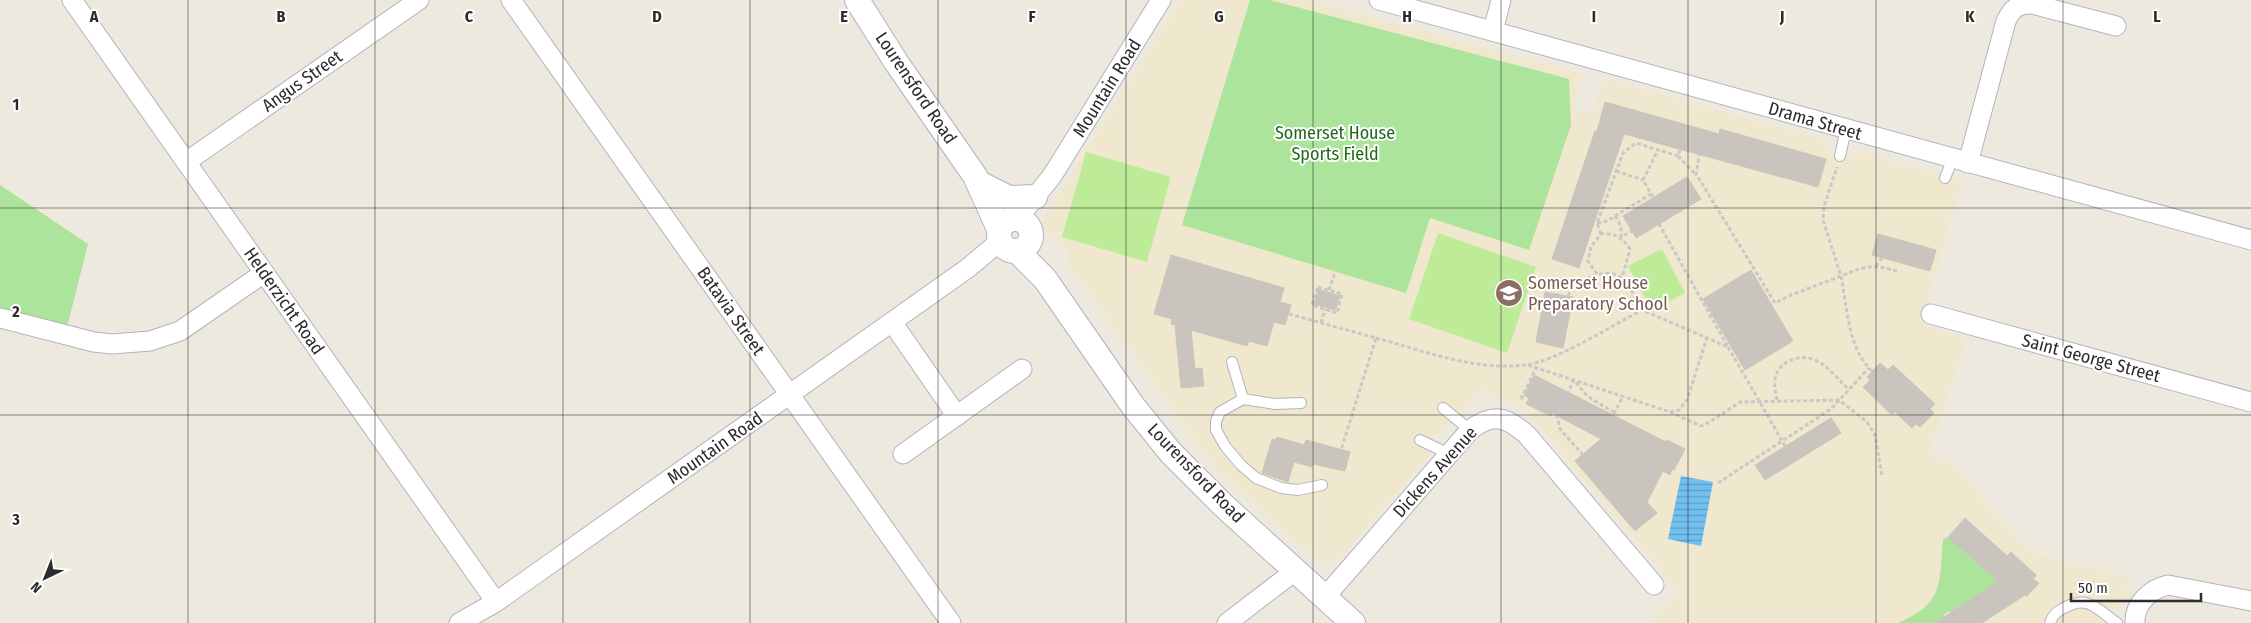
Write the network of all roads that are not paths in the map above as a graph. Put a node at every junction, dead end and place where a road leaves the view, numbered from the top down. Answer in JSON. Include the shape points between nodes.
{"nodes":[{"id":1,"x":72,"y":0,"type":"edge"},
{"id":2,"x":419,"y":0,"type":"edge"},
{"id":3,"x":511,"y":0,"type":"edge"},
{"id":4,"x":856,"y":0,"type":"edge"},
{"id":5,"x":1161,"y":0,"type":"edge"},
{"id":6,"x":1380,"y":0,"type":"edge"},
{"id":7,"x":1501,"y":0,"type":"edge"},
{"id":8,"x":2116,"y":26,"type":"dead end"},
{"id":9,"x":1493,"y":31,"type":"junction"},
{"id":10,"x":1846,"y":129,"type":"junction"},
{"id":11,"x":1839,"y":160,"type":"road end"},
{"id":12,"x":1960,"y":160,"type":"junction"},
{"id":13,"x":186,"y":162,"type":"junction"},
{"id":14,"x":1052,"y":176,"type":"junction"},
{"id":15,"x":1945,"y":178,"type":"dead end"},
{"id":16,"x":979,"y":181,"type":"junction"},
{"id":17,"x":1035,"y":197,"type":"junction"},
{"id":18,"x":1015,"y":234,"type":"junction"},
{"id":19,"x":2251,"y":240,"type":"edge"},
{"id":20,"x":264,"y":273,"type":"junction"},
{"id":21,"x":1931,"y":314,"type":"dead end"},
{"id":22,"x":0,"y":318,"type":"edge"},
{"id":23,"x":892,"y":322,"type":"junction"},
{"id":24,"x":1232,"y":362,"type":"dead end"},
{"id":25,"x":1022,"y":369,"type":"dead end"},
{"id":26,"x":790,"y":394,"type":"junction"},
{"id":27,"x":1243,"y":399,"type":"junction"},
{"id":28,"x":2251,"y":402,"type":"edge"},
{"id":29,"x":1301,"y":403,"type":"dead end"},
{"id":30,"x":1443,"y":408,"type":"dead end"},
{"id":31,"x":957,"y":416,"type":"junction"},
{"id":32,"x":1470,"y":430,"type":"junction"},
{"id":33,"x":1420,"y":440,"type":"dead end"},
{"id":34,"x":903,"y":454,"type":"dead end"},
{"id":35,"x":1449,"y":454,"type":"junction"},
{"id":36,"x":1322,"y":485,"type":"dead end"},
{"id":37,"x":1295,"y":571,"type":"junction"},
{"id":38,"x":1654,"y":585,"type":"dead end"},
{"id":39,"x":1325,"y":598,"type":"junction"},
{"id":40,"x":2251,"y":601,"type":"edge"},
{"id":41,"x":496,"y":602,"type":"junction"},
{"id":42,"x":2137,"y":615,"type":"edge"},
{"id":43,"x":459,"y":623,"type":"edge"},
{"id":44,"x":950,"y":623,"type":"edge"},
{"id":45,"x":1227,"y":623,"type":"edge"},
{"id":46,"x":1353,"y":623,"type":"edge"},
{"id":47,"x":2050,"y":623,"type":"edge"},
{"id":48,"x":2117,"y":623,"type":"edge"}],
"edges":[{"from":1,"to":13,"type":"street","name":"Helderzicht Road"},
{"from":2,"to":13,"type":"street","name":"Angus Street"},
{"from":3,"to":26,"type":"street","name":"Batavia Street"},
{"from":4,"to":16,"type":"street","name":"Lourensford Road"},
{"from":5,"to":14,"type":"street","name":"Mountain Road"},
{"from":6,"to":9,"type":"street","name":"Drama Street"},
{"from":7,"to":9,"type":"street"},
{"from":8,"to":12,"type":"street","via":[[2032,4],[2017,6],[2006,22]]},
{"from":9,"to":10,"type":"street","name":"Drama Street"},
{"from":10,"to":11,"type":"lane"},
{"from":10,"to":12,"type":"street","name":"Drama Street"},
{"from":12,"to":15,"type":"lane"},
{"from":12,"to":19,"type":"street","name":"Drama Street"},
{"from":13,"to":20,"type":"street","name":"Helderzicht Road"},
{"from":14,"to":17,"type":"street","name":"Mountain Road"},
{"from":14,"to":18,"type":"street","name":"Mountain Road"},
{"from":16,"to":17,"type":"street","via":[[1009,198]]},
{"from":16,"to":18,"type":"street","name":"Lourensford Road"},
{"from":17,"to":18,"type":"street","name":"Mountain Road"},
{"from":18,"to":23,"type":"street","name":"Mountain Road"},
{"from":18,"to":37,"type":"street","name":"Lourensford Road","via":[[1133,406],[1171,453]]},
{"from":20,"to":22,"type":"street","via":[[180,331],[150,341],[94,342]]},
{"from":20,"to":41,"type":"street","name":"Helderzicht Road"},
{"from":21,"to":28,"type":"street","name":"Saint George Street"},
{"from":23,"to":26,"type":"street","name":"Mountain Road"},
{"from":23,"to":31,"type":"street"},
{"from":24,"to":27,"type":"lane"},
{"from":25,"to":31,"type":"street"},
{"from":26,"to":41,"type":"street","name":"Mountain Road"},
{"from":26,"to":44,"type":"street","name":"Batavia Street"},
{"from":27,"to":29,"type":"lane","via":[[1275,404]]},
{"from":27,"to":36,"type":"lane","via":[[1220,412],[1216,421],[1216,430],[1240,465],[1256,478],[1281,488],[1298,490]]},
{"from":30,"to":32,"type":"lane"},
{"from":31,"to":34,"type":"street"},
{"from":32,"to":35,"type":"street","name":"Dickens Avenue"},
{"from":32,"to":38,"type":"street","name":"Dickens Avenue","via":[[1495,418],[1516,425]]},
{"from":33,"to":35,"type":"lane"},
{"from":35,"to":39,"type":"street","name":"Dickens Avenue"},
{"from":37,"to":39,"type":"street","name":"Lourensford Road"},
{"from":37,"to":45,"type":"street"},
{"from":39,"to":46,"type":"street","name":"Lourensford Road"},
{"from":40,"to":42,"type":"street","via":[[2168,585],[2151,592]]},
{"from":41,"to":43,"type":"street","name":"Mountain Road"},
{"from":47,"to":48,"type":"lane","via":[[2058,611],[2080,601],[2088,602]]}]}
